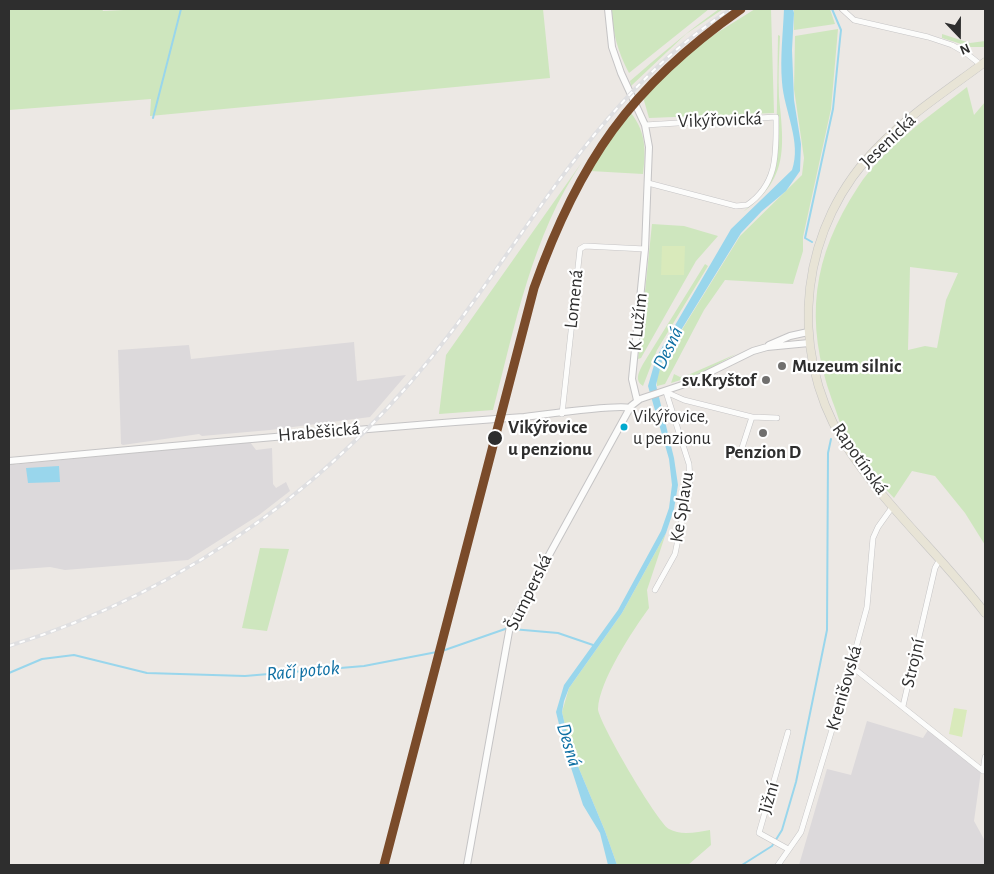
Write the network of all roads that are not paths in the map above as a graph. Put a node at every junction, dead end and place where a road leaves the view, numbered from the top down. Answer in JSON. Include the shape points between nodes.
{"nodes":[{"id":1,"x":608,"y":9,"type":"edge"},
{"id":2,"x":842,"y":9,"type":"edge"},
{"id":3,"x":983,"y":64,"type":"edge"},
{"id":4,"x":645,"y":125,"type":"junction"},
{"id":5,"x":648,"y":183,"type":"junction"},
{"id":6,"x":818,"y":244,"type":"joint"},
{"id":7,"x":645,"y":246,"type":"junction"},
{"id":8,"x":808,"y":332,"type":"junction"},
{"id":9,"x":809,"y":343,"type":"junction"},
{"id":10,"x":767,"y":347,"type":"junction"},
{"id":11,"x":663,"y":392,"type":"junction"},
{"id":12,"x":638,"y":400,"type":"junction"},
{"id":13,"x":629,"y":408,"type":"junction"},
{"id":14,"x":562,"y":414,"type":"junction"},
{"id":15,"x":752,"y":417,"type":"junction"},
{"id":16,"x":777,"y":418,"type":"dead end"},
{"id":17,"x":739,"y":457,"type":"dead end"},
{"id":18,"x":9,"y":461,"type":"edge"},
{"id":19,"x":893,"y":506,"type":"junction"},
{"id":20,"x":941,"y":558,"type":"junction"},
{"id":21,"x":655,"y":590,"type":"dead end"},
{"id":22,"x":985,"y":613,"type":"edge"},
{"id":23,"x":852,"y":666,"type":"junction"},
{"id":24,"x":903,"y":706,"type":"junction"},
{"id":25,"x":788,"y":732,"type":"dead end"},
{"id":26,"x":985,"y":757,"type":"edge"},
{"id":27,"x":788,"y":849,"type":"junction"},
{"id":28,"x":468,"y":865,"type":"edge"},
{"id":29,"x":778,"y":865,"type":"edge"}],
"edges":[{"from":1,"to":4,"type":"street","via":[[614,54]]},
{"from":2,"to":3,"type":"street","via":[[854,20],[945,42]]},
{"from":3,"to":6,"type":"main road","name":"Jesenická","via":[[918,112],[869,156],[838,200]]},
{"from":4,"to":5,"type":"street","via":[[649,147]]},
{"from":4,"to":5,"type":"street","name":"Vikýřovická","via":[[776,117],[774,170],[747,205],[736,206]]},
{"from":5,"to":7,"type":"street"},
{"from":6,"to":8,"type":"main road","name":"Rapotínská","via":[[810,278]]},
{"from":7,"to":12,"type":"street","name":"K Lužím","via":[[632,380]]},
{"from":7,"to":14,"type":"street","name":"Lomená","via":[[585,246],[580,249]]},
{"from":8,"to":9,"type":"main road","name":"Rapotínská"},
{"from":8,"to":10,"type":"street"},
{"from":9,"to":10,"type":"street"},
{"from":9,"to":19,"type":"main road","name":"Rapotínská","via":[[819,389],[834,424],[858,463]]},
{"from":10,"to":11,"type":"street"},
{"from":11,"to":12,"type":"street"},
{"from":11,"to":15,"type":"street"},
{"from":11,"to":21,"type":"street","name":"Ke Splavu","via":[[689,464],[690,481],[675,554]]},
{"from":12,"to":13,"type":"street","name":"Šumperská"},
{"from":13,"to":14,"type":"street","name":"Hraběšická","via":[[616,406]]},
{"from":13,"to":28,"type":"street","name":"Šumperská","via":[[509,628]]},
{"from":14,"to":18,"type":"street","name":"Hraběšická","via":[[342,430]]},
{"from":15,"to":16,"type":"street"},
{"from":15,"to":17,"type":"street"},
{"from":19,"to":20,"type":"main road","name":"Rapotínská"},
{"from":19,"to":23,"type":"street","name":"Krenišovská","via":[[873,538],[867,607]]},
{"from":20,"to":22,"type":"main road","name":"Rapotínská"},
{"from":20,"to":24,"type":"street","name":"Strojní","via":[[935,568]]},
{"from":23,"to":24,"type":"street","name":"Strojní"},
{"from":23,"to":27,"type":"street","name":"Krenišovská","via":[[801,832]]},
{"from":24,"to":26,"type":"street","via":[[983,771]]},
{"from":25,"to":27,"type":"street","name":"Jižní","via":[[759,833]]},
{"from":27,"to":29,"type":"street","name":"Krenišovská"}]}
